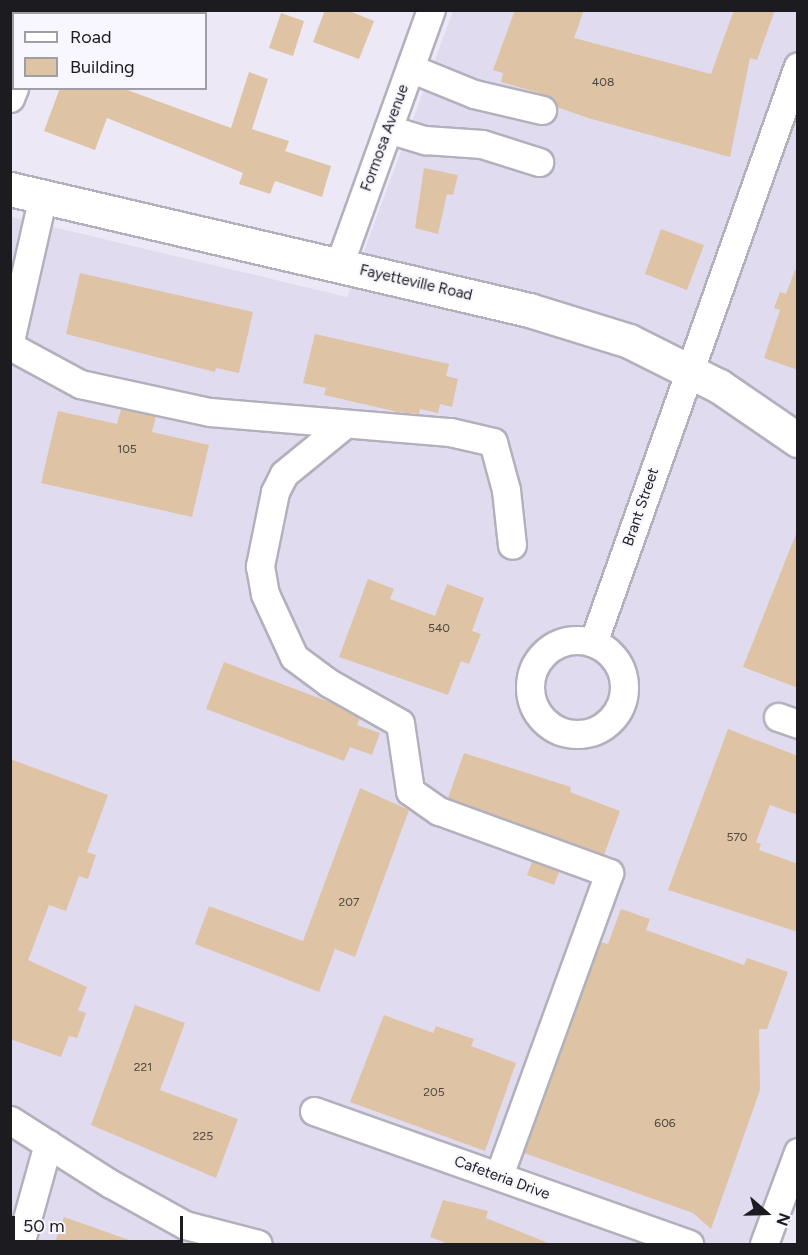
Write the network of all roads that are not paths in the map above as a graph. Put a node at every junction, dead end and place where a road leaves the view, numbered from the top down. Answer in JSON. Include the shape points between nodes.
{"nodes":[{"id":1,"x":431,"y":10,"type":"edge"},
{"id":2,"x":798,"y":66,"type":"edge"},
{"id":3,"x":410,"y":68,"type":"junction"},
{"id":4,"x":542,"y":110,"type":"dead end"},
{"id":5,"x":388,"y":129,"type":"junction"},
{"id":6,"x":539,"y":162,"type":"dead end"},
{"id":7,"x":10,"y":189,"type":"edge"},
{"id":8,"x":43,"y":196,"type":"junction"},
{"id":9,"x":339,"y":265,"type":"junction"},
{"id":10,"x":10,"y":341,"type":"edge"},
{"id":11,"x":10,"y":346,"type":"edge"},
{"id":12,"x":689,"y":372,"type":"junction"},
{"id":13,"x":345,"y":424,"type":"junction"},
{"id":14,"x":798,"y":440,"type":"edge"},
{"id":15,"x":512,"y":545,"type":"dead end"},
{"id":16,"x":593,"y":643,"type":"dead end"},
{"id":17,"x":314,"y":1112,"type":"dead end"},
{"id":18,"x":10,"y":1119,"type":"edge"},
{"id":19,"x":48,"y":1144,"type":"junction"},
{"id":20,"x":798,"y":1152,"type":"edge"},
{"id":21,"x":498,"y":1176,"type":"junction"},
{"id":22,"x":20,"y":1245,"type":"edge"},
{"id":23,"x":258,"y":1245,"type":"edge"},
{"id":24,"x":689,"y":1245,"type":"edge"},
{"id":25,"x":764,"y":1245,"type":"edge"}],
"edges":[{"from":1,"to":3,"type":"street","name":"Formosa Avenue"},
{"from":2,"to":12,"type":"street","name":"Brant Street"},
{"from":3,"to":4,"type":"street","via":[[474,94]]},
{"from":3,"to":5,"type":"street","name":"Formosa Avenue"},
{"from":5,"to":6,"type":"street","via":[[425,140],[482,144]]},
{"from":5,"to":9,"type":"street","name":"Formosa Avenue"},
{"from":7,"to":8,"type":"main road","name":"Fayetteville Road"},
{"from":8,"to":9,"type":"main road","name":"Fayetteville Road"},
{"from":8,"to":10,"type":"street"},
{"from":9,"to":12,"type":"main road","name":"Fayetteville Road","via":[[570,322],[629,341]]},
{"from":11,"to":13,"type":"street","via":[[80,384],[210,412]]},
{"from":12,"to":14,"type":"main road","name":"Fayetteville Road","via":[[749,404]]},
{"from":12,"to":16,"type":"street","name":"Brant Street"},
{"from":13,"to":15,"type":"street","via":[[450,432],[493,442],[506,490]]},
{"from":13,"to":21,"type":"street","via":[[284,474],[275,492],[260,566],[265,594],[294,657],[329,683],[400,723],[410,790],[439,811],[609,873]]},
{"from":17,"to":21,"type":"street","name":"Cafeteria Drive"},
{"from":18,"to":19,"type":"street"},
{"from":19,"to":22,"type":"street"},
{"from":19,"to":23,"type":"street","via":[[185,1225]]},
{"from":20,"to":25,"type":"street"},
{"from":21,"to":24,"type":"street","name":"Cafeteria Drive"}]}
